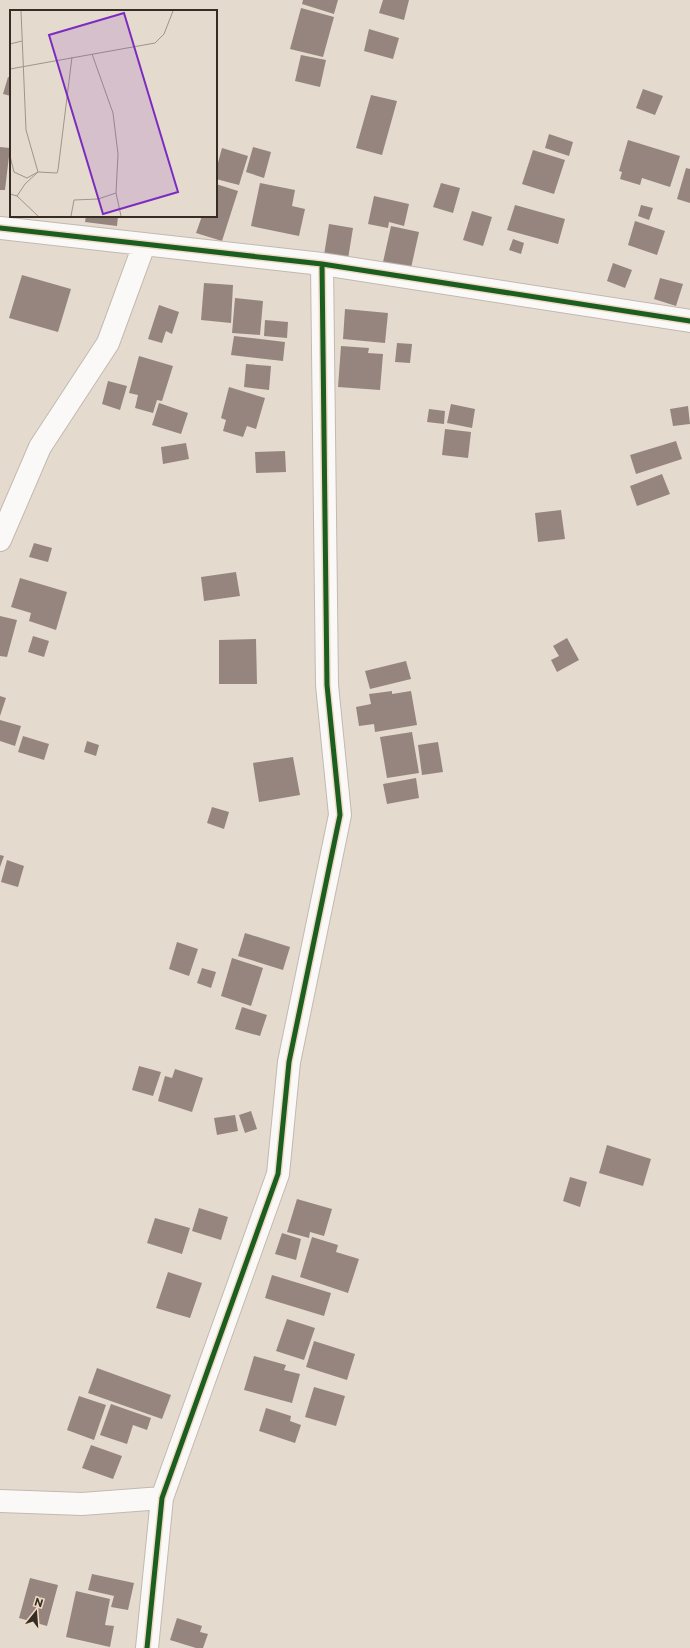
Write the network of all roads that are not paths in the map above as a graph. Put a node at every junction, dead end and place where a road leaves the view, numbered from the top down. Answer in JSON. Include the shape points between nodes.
{"nodes":[{"id":1,"x":0,"y":228,"type":"edge"},
{"id":2,"x":144,"y":245,"type":"junction"},
{"id":3,"x":322,"y":264,"type":"junction"},
{"id":4,"x":690,"y":321,"type":"edge"},
{"id":5,"x":0,"y":540,"type":"edge"},
{"id":6,"x":162,"y":1498,"type":"junction"},
{"id":7,"x":0,"y":1501,"type":"edge"},
{"id":8,"x":147,"y":1648,"type":"edge"}],
"edges":[{"from":1,"to":2,"type":"street"},
{"from":2,"to":3,"type":"street"},
{"from":2,"to":5,"type":"street","via":[[108,343],[40,447]]},
{"from":3,"to":4,"type":"street"},
{"from":3,"to":6,"type":"street","via":[[327,685],[340,815],[289,1062],[278,1174]]},
{"from":6,"to":7,"type":"street","via":[[82,1504]]},
{"from":6,"to":8,"type":"street"}]}
